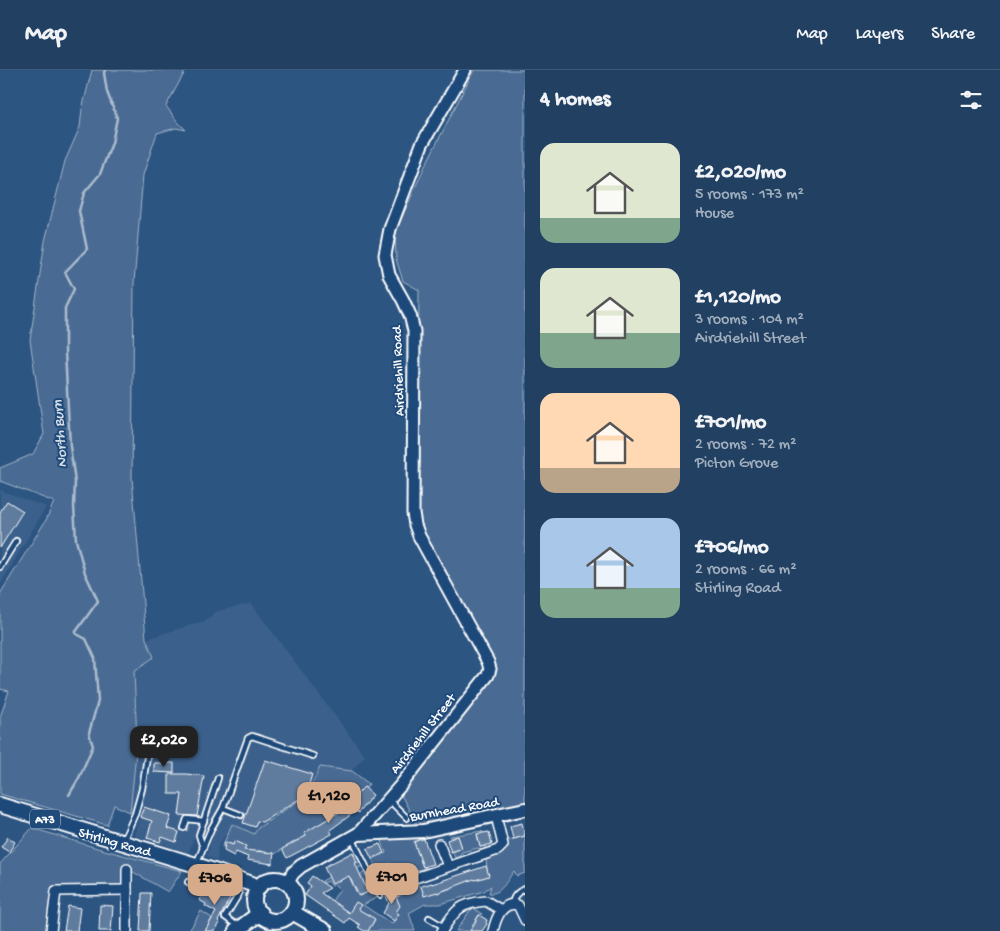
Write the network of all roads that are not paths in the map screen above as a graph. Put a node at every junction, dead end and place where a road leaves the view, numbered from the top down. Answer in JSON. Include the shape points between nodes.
{"nodes":[{"id":1,"x":465,"y":70,"type":"edge"},
{"id":2,"x":16,"y":541,"type":"dead end"},
{"id":3,"x":0,"y":566,"type":"edge"},
{"id":4,"x":488,"y":675,"type":"joint"},
{"id":5,"x":313,"y":756,"type":"dead end"},
{"id":6,"x":147,"y":757,"type":"dead end"},
{"id":7,"x":218,"y":778,"type":"dead end"},
{"id":8,"x":388,"y":800,"type":"junction"},
{"id":9,"x":0,"y":805,"type":"edge"},
{"id":10,"x":223,"y":808,"type":"junction"},
{"id":11,"x":525,"y":810,"type":"edge"},
{"id":12,"x":241,"y":815,"type":"dead end"},
{"id":13,"x":496,"y":816,"type":"junction"},
{"id":14,"x":407,"y":818,"type":"dead end"},
{"id":15,"x":204,"y":821,"type":"junction"},
{"id":16,"x":184,"y":828,"type":"dead end"},
{"id":17,"x":355,"y":836,"type":"junction"},
{"id":18,"x":122,"y":842,"type":"junction"},
{"id":19,"x":439,"y":844,"type":"dead end"},
{"id":20,"x":203,"y":848,"type":"junction"},
{"id":21,"x":196,"y":865,"type":"junction"},
{"id":22,"x":448,"y":866,"type":"junction"},
{"id":23,"x":127,"y":869,"type":"dead end"},
{"id":24,"x":213,"y":871,"type":"junction"},
{"id":25,"x":418,"y":877,"type":"dead end"},
{"id":26,"x":188,"y":882,"type":"dead end"},
{"id":27,"x":287,"y":883,"type":"junction"},
{"id":28,"x":258,"y":888,"type":"junction"},
{"id":29,"x":525,"y":889,"type":"edge"},
{"id":30,"x":127,"y":890,"type":"junction"},
{"id":31,"x":239,"y":894,"type":"dead end"},
{"id":32,"x":380,"y":895,"type":"dead end"},
{"id":33,"x":512,"y":905,"type":"junction"},
{"id":34,"x":501,"y":910,"type":"junction"},
{"id":35,"x":260,"y":912,"type":"junction"},
{"id":36,"x":292,"y":912,"type":"junction"},
{"id":37,"x":429,"y":918,"type":"dead end"},
{"id":38,"x":525,"y":920,"type":"edge"},
{"id":39,"x":238,"y":929,"type":"edge"},
{"id":40,"x":443,"y":929,"type":"edge"},
{"id":41,"x":51,"y":931,"type":"edge"},
{"id":42,"x":126,"y":931,"type":"edge"},
{"id":43,"x":325,"y":931,"type":"edge"},
{"id":44,"x":493,"y":931,"type":"edge"}],
"edges":[{"from":1,"to":4,"type":"street","name":"Airdriehill Road","via":[[422,144],[390,229],[384,255],[389,275],[410,315],[414,332],[415,525],[418,536],[488,662]]},
{"from":2,"to":3,"type":"lane"},
{"from":4,"to":8,"type":"street","name":"Airdriehill Street"},
{"from":5,"to":10,"type":"lane","via":[[250,736]]},
{"from":6,"to":18,"type":"lane","via":[[135,814]]},
{"from":7,"to":15,"type":"lane"},
{"from":8,"to":14,"type":"lane"},
{"from":8,"to":17,"type":"street","name":"Airdriehill Street"},
{"from":9,"to":18,"type":"main road","name":"Stirling Road","number":"A73"},
{"from":10,"to":12,"type":"lane"},
{"from":10,"to":20,"type":"lane"},
{"from":11,"to":13,"type":"main road","name":"Burnhead Road"},
{"from":13,"to":17,"type":"main road","name":"Burnhead Road","via":[[423,831]]},
{"from":13,"to":22,"type":"street","via":[[503,845],[498,850]]},
{"from":15,"to":16,"type":"lane","via":[[186,819]]},
{"from":15,"to":20,"type":"lane","via":[[199,835]]},
{"from":17,"to":27,"type":"main road","name":"Airdriehill Street","via":[[301,866]]},
{"from":17,"to":32,"type":"lane"},
{"from":18,"to":21,"type":"main road","name":"Stirling Road","number":"A73"},
{"from":19,"to":22,"type":"street"},
{"from":20,"to":21,"type":"lane"},
{"from":21,"to":24,"type":"main road","name":"Stirling Road","number":"A73"},
{"from":22,"to":25,"type":"street"},
{"from":23,"to":30,"type":"street"},
{"from":24,"to":26,"type":"lane","via":[[202,889]]},
{"from":24,"to":28,"type":"main road","name":"Stirling Road","number":"A73"},
{"from":27,"to":28,"type":"main road","via":[[270,879]]},
{"from":27,"to":36,"type":"main road","via":[[296,897]]},
{"from":28,"to":35,"type":"main road","via":[[255,897]]},
{"from":29,"to":33,"type":"lane","via":[[512,899]]},
{"from":30,"to":41,"type":"street","via":[[56,891]]},
{"from":30,"to":42,"type":"street"},
{"from":31,"to":39,"type":"lane","via":[[226,917]]},
{"from":33,"to":34,"type":"street"},
{"from":33,"to":38,"type":"street","via":[[518,905]]},
{"from":34,"to":40,"type":"street","via":[[486,900],[474,902],[458,908]]},
{"from":34,"to":44,"type":"street"},
{"from":35,"to":36,"type":"main road","via":[[273,920]]},
{"from":35,"to":39,"type":"main road"},
{"from":36,"to":43,"type":"main road"},
{"from":37,"to":40,"type":"lane"}]}
